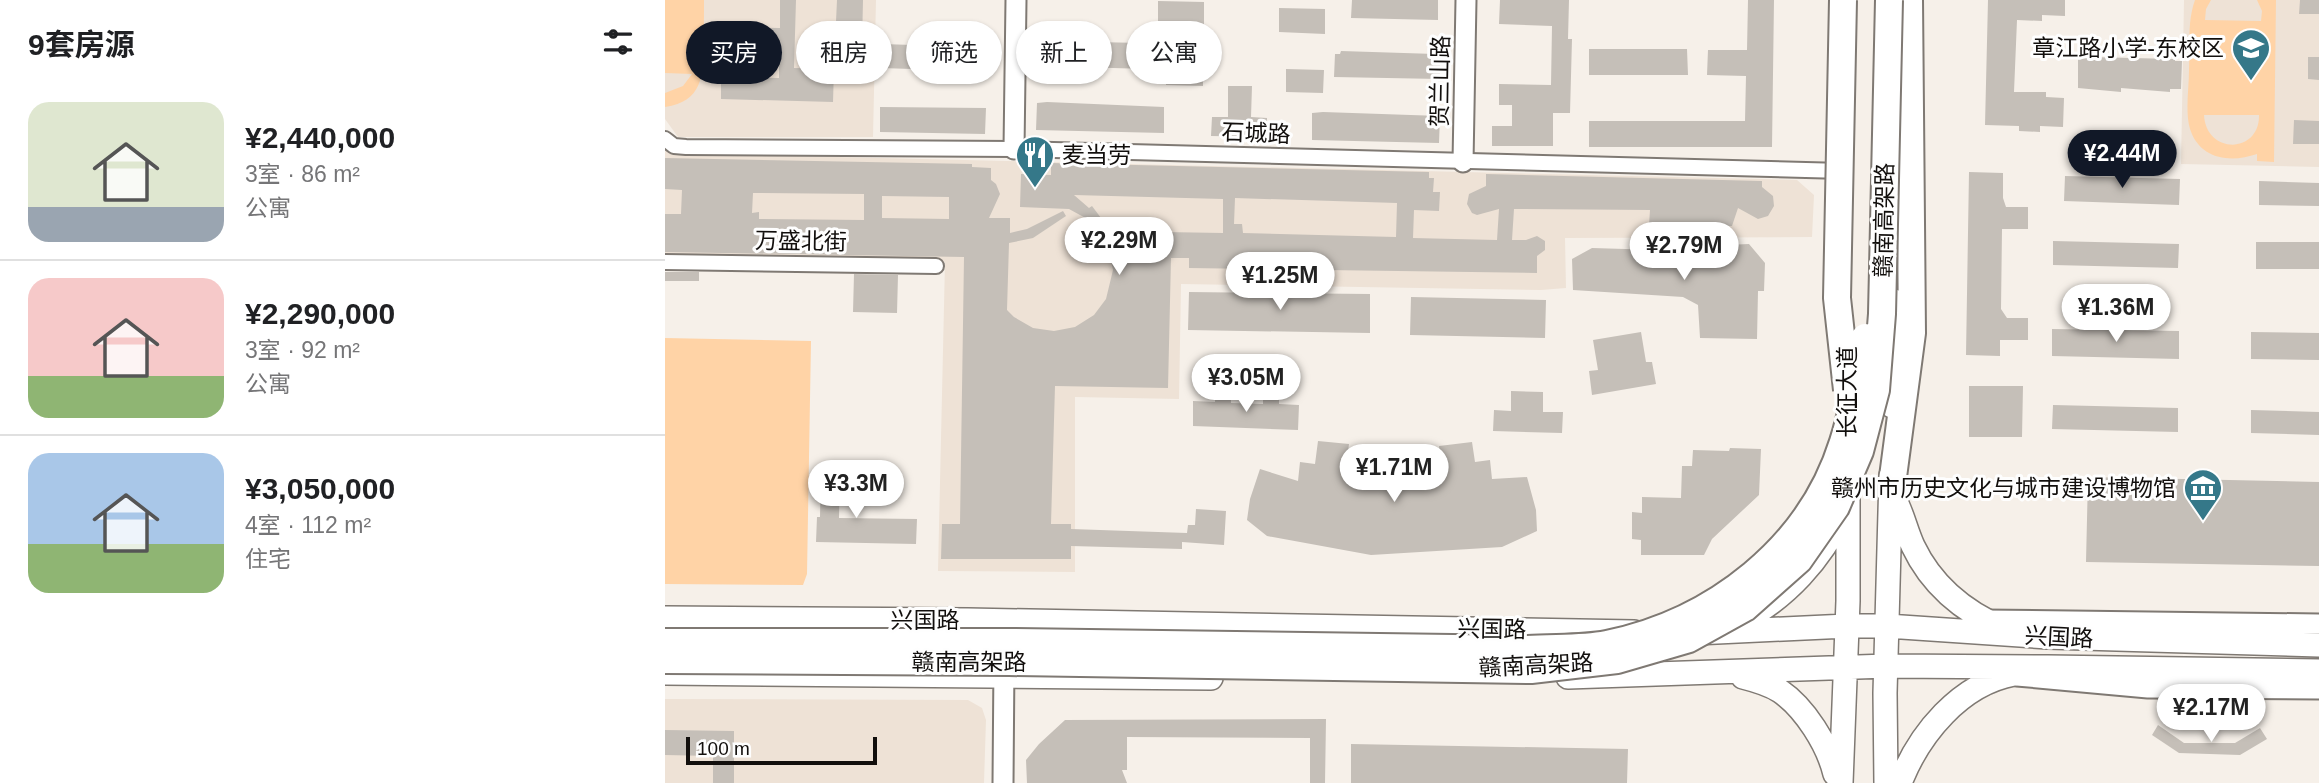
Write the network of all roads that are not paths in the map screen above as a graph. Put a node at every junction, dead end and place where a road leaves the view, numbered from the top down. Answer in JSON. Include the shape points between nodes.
{"nodes":[{"id":1,"x":1016,"y":0,"type":"edge"},
{"id":2,"x":1466,"y":0,"type":"edge"},
{"id":3,"x":1843,"y":0,"type":"edge"},
{"id":4,"x":1853,"y":0,"type":"edge"},
{"id":5,"x":1871,"y":0,"type":"edge"},
{"id":6,"x":1889,"y":0,"type":"edge"},
{"id":7,"x":1900,"y":0,"type":"edge"},
{"id":8,"x":1909,"y":0,"type":"edge"},
{"id":9,"x":665,"y":139,"type":"edge"},
{"id":10,"x":1014,"y":149,"type":"junction"},
{"id":11,"x":1463,"y":162,"type":"junction"},
{"id":12,"x":1848,"y":171,"type":"junction"},
{"id":13,"x":665,"y":262,"type":"edge"},
{"id":14,"x":936,"y":266,"type":"dead end"},
{"id":15,"x":1847,"y":390,"type":"junction"},
{"id":16,"x":1891,"y":492,"type":"junction"},
{"id":17,"x":1848,"y":495,"type":"junction"},
{"id":18,"x":665,"y":618,"type":"edge"},
{"id":19,"x":1982,"y":620,"type":"junction"},
{"id":20,"x":1006,"y":621,"type":"junction"},
{"id":21,"x":2319,"y":624,"type":"edge"},
{"id":22,"x":1847,"y":626,"type":"junction"},
{"id":23,"x":1887,"y":626,"type":"junction"},
{"id":24,"x":1716,"y":633,"type":"junction"},
{"id":25,"x":2048,"y":637,"type":"junction"},
{"id":26,"x":665,"y":642,"type":"edge"},
{"id":27,"x":2319,"y":645,"type":"edge"},
{"id":28,"x":665,"y":660,"type":"edge"},
{"id":29,"x":1887,"y":666,"type":"junction"},
{"id":30,"x":2048,"y":667,"type":"junction"},
{"id":31,"x":1845,"y":668,"type":"junction"},
{"id":32,"x":2319,"y":671,"type":"edge"},
{"id":33,"x":1699,"y":672,"type":"junction"},
{"id":34,"x":665,"y":673,"type":"edge"},
{"id":35,"x":2009,"y":675,"type":"junction"},
{"id":36,"x":1004,"y":677,"type":"junction"},
{"id":37,"x":2319,"y":689,"type":"edge"},
{"id":38,"x":1003,"y":783,"type":"edge"},
{"id":39,"x":1839,"y":783,"type":"edge"},
{"id":40,"x":1886,"y":783,"type":"edge"},
{"id":41,"x":1900,"y":783,"type":"edge"}],
"edges":[{"from":1,"to":10,"type":"street"},
{"from":2,"to":11,"type":"street","name":"贺兰山路"},
{"from":3,"to":15,"type":"highway","bridge":true,"via":[[1837,298]]},
{"from":4,"to":12,"type":"main road","name":"长征大道"},
{"from":5,"to":26,"type":"highway","name":"赣南高架路","bridge":true,"via":[[1869,313],[1843,443],[1818,499],[1782,549],[1734,591],[1681,621],[1607,644],[1528,649]]},
{"from":6,"to":28,"type":"highway","name":"赣南高架路","bridge":true,"via":[[1882,314],[1876,390],[1860,451],[1836,507],[1799,559],[1745,608],[1689,639],[1617,660],[1531,670]]},
{"from":7,"to":16,"type":"main road","name":"长征大道"},
{"from":8,"to":16,"type":"highway","via":[[1912,333]]},
{"from":9,"to":10,"type":"street","name":"石城路","via":[[674,146],[687,147]]},
{"from":10,"to":11,"type":"street","name":"石城路"},
{"from":11,"to":12,"type":"street","name":"石城路"},
{"from":12,"to":15,"type":"main road","name":"长征大道"},
{"from":13,"to":14,"type":"street","name":"万盛北街"},
{"from":15,"to":17,"type":"main road","name":"长征大道"},
{"from":16,"to":19,"type":"main road","via":[[1930,575]]},
{"from":16,"to":23,"type":"main road","name":"长征大道"},
{"from":17,"to":22,"type":"main road","name":"长征大道"},
{"from":17,"to":24,"type":"main road","via":[[1836,529],[1801,576],[1753,615]]},
{"from":18,"to":20,"type":"main road","name":"兴国路"},
{"from":19,"to":21,"type":"street"},
{"from":19,"to":23,"type":"street"},
{"from":19,"to":25,"type":"main road","via":[[2032,638]]},
{"from":20,"to":24,"type":"main road","name":"兴国路"},
{"from":20,"to":36,"type":"street"},
{"from":22,"to":23,"type":"main road","name":"兴国路"},
{"from":22,"to":24,"type":"main road","name":"兴国路"},
{"from":22,"to":31,"type":"main road","name":"长征大道"},
{"from":23,"to":25,"type":"main road","name":"兴国路"},
{"from":23,"to":29,"type":"main road","name":"长征大道"},
{"from":25,"to":27,"type":"main road","name":"兴国路"},
{"from":29,"to":30,"type":"main road","name":"兴国路"},
{"from":29,"to":31,"type":"main road","name":"兴国路"},
{"from":29,"to":35,"type":"street"},
{"from":29,"to":40,"type":"main road","name":"长征大道"},
{"from":30,"to":32,"type":"main road","name":"兴国路"},
{"from":30,"to":35,"type":"main road"},
{"from":31,"to":33,"type":"main road","name":"兴国路"},
{"from":31,"to":39,"type":"main road","name":"长征大道"},
{"from":33,"to":36,"type":"main road","name":"兴国路","via":[[1531,678]]},
{"from":33,"to":39,"type":"main road","via":[[1732,674],[1780,691],[1826,746]]},
{"from":34,"to":36,"type":"main road","name":"兴国路"},
{"from":35,"to":37,"type":"street","via":[[2148,688]]},
{"from":35,"to":41,"type":"main road","via":[[1973,689],[1957,701],[1918,747]]},
{"from":36,"to":38,"type":"street"}]}
